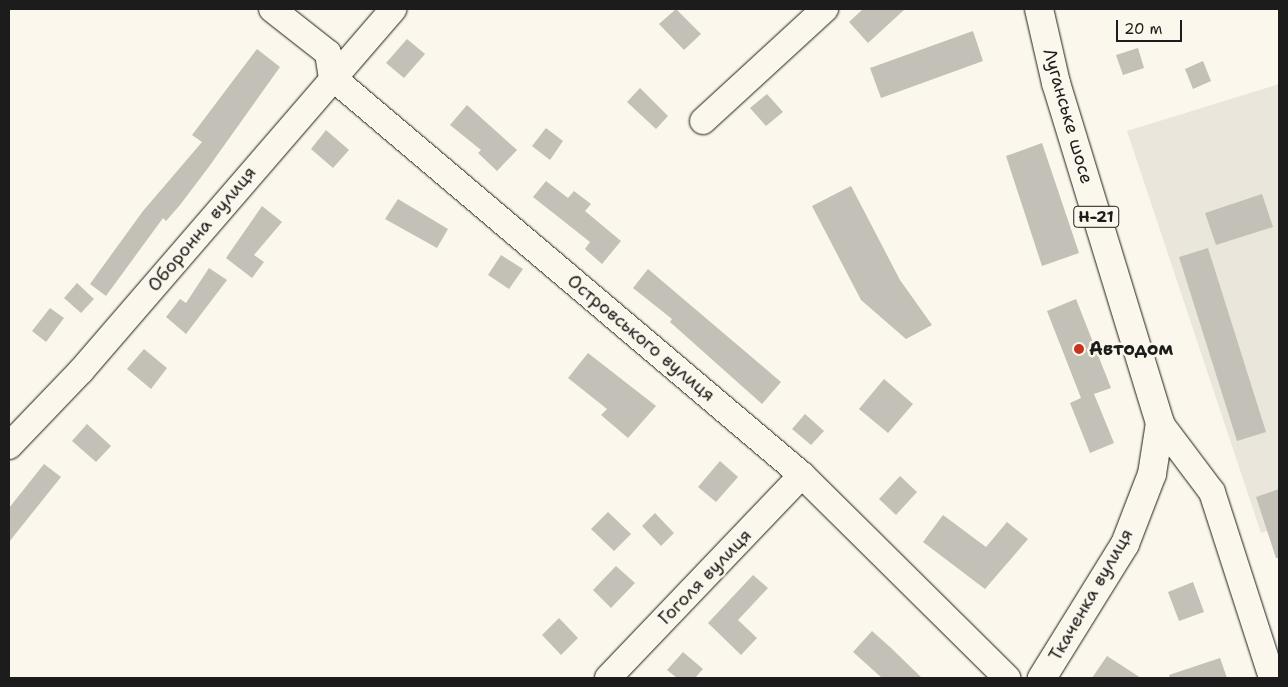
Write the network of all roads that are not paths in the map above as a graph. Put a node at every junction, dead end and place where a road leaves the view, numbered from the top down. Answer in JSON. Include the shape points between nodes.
{"nodes":[{"id":1,"x":272,"y":9,"type":"edge"},
{"id":2,"x":393,"y":9,"type":"edge"},
{"id":3,"x":825,"y":9,"type":"edge"},
{"id":4,"x":1040,"y":9,"type":"edge"},
{"id":5,"x":332,"y":77,"type":"junction"},
{"id":6,"x":704,"y":120,"type":"dead end"},
{"id":7,"x":1160,"y":423,"type":"junction"},
{"id":8,"x":9,"y":446,"type":"edge"},
{"id":9,"x":802,"y":475,"type":"junction"},
{"id":10,"x":608,"y":678,"type":"edge"},
{"id":11,"x":1007,"y":678,"type":"edge"},
{"id":12,"x":1042,"y":678,"type":"edge"},
{"id":13,"x":1272,"y":678,"type":"edge"}],
"edges":[{"from":1,"to":5,"type":"street","via":[[328,53]]},
{"from":2,"to":5,"type":"street","name":"Оборонна вулиця"},
{"from":3,"to":6,"type":"street"},
{"from":4,"to":7,"type":"main road","name":"Луганське шосе","number":"Н-21","via":[[1056,83]]},
{"from":5,"to":8,"type":"street","name":"Оборонна вулиця","via":[[81,370]]},
{"from":5,"to":9,"type":"street","name":"Островського вулиця"},
{"from":7,"to":12,"type":"main road","name":"Ткаченка вулиця","number":"Н-21","via":[[1152,474],[1125,544]]},
{"from":7,"to":13,"type":"street","via":[[1212,492]]},
{"from":9,"to":10,"type":"street","name":"Гоголя вулиця"},
{"from":9,"to":11,"type":"street","name":"Островського вулиця"}]}
